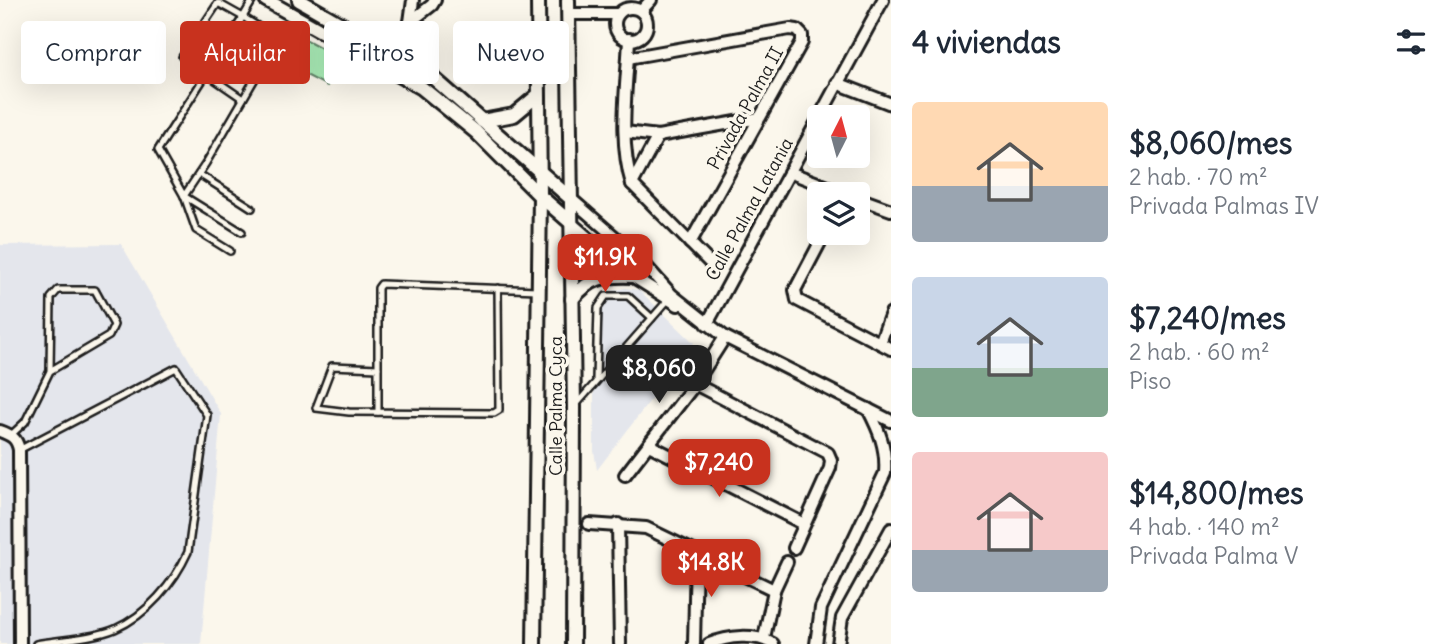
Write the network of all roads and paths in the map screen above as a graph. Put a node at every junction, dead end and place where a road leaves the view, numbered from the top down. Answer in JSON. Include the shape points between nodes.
{"nodes":[{"id":1,"x":253,"y":0,"type":"edge"},
{"id":2,"x":266,"y":0,"type":"edge"},
{"id":3,"x":299,"y":0,"type":"edge"},
{"id":4,"x":400,"y":0,"type":"edge"},
{"id":5,"x":435,"y":0,"type":"edge"},
{"id":6,"x":538,"y":0,"type":"edge"},
{"id":7,"x":568,"y":0,"type":"edge"},
{"id":8,"x":651,"y":0,"type":"edge"},
{"id":9,"x":883,"y":0,"type":"edge"},
{"id":10,"x":412,"y":3,"type":"edge"},
{"id":11,"x":641,"y":11,"type":"junction"},
{"id":12,"x":424,"y":12,"type":"junction"},
{"id":13,"x":243,"y":17,"type":"junction"},
{"id":14,"x":568,"y":17,"type":"junction"},
{"id":15,"x":616,"y":19,"type":"junction"},
{"id":16,"x":206,"y":21,"type":"edge"},
{"id":17,"x":240,"y":21,"type":"edge"},
{"id":18,"x":337,"y":21,"type":"edge"},
{"id":19,"x":410,"y":21,"type":"edge"},
{"id":20,"x":411,"y":21,"type":"edge"},
{"id":21,"x":324,"y":33,"type":"edge"},
{"id":22,"x":628,"y":39,"type":"junction"},
{"id":23,"x":628,"y":58,"type":"junction"},
{"id":24,"x":439,"y":83,"type":"edge"},
{"id":25,"x":837,"y":83,"type":"junction"},
{"id":26,"x":200,"y":84,"type":"edge"},
{"id":27,"x":221,"y":84,"type":"edge"},
{"id":28,"x":414,"y":84,"type":"edge"},
{"id":29,"x":538,"y":95,"type":"junction"},
{"id":30,"x":243,"y":99,"type":"junction"},
{"id":31,"x":890,"y":101,"type":"edge"},
{"id":32,"x":759,"y":118,"type":"junction"},
{"id":33,"x":482,"y":121,"type":"junction"},
{"id":34,"x":625,"y":132,"type":"junction"},
{"id":35,"x":658,"y":136,"type":"junction"},
{"id":36,"x":789,"y":172,"type":"junction"},
{"id":37,"x":540,"y":173,"type":"junction"},
{"id":38,"x":199,"y":174,"type":"junction"},
{"id":39,"x":815,"y":182,"type":"edge"},
{"id":40,"x":632,"y":184,"type":"junction"},
{"id":41,"x":184,"y":196,"type":"junction"},
{"id":42,"x":540,"y":196,"type":"junction"},
{"id":43,"x":570,"y":198,"type":"junction"},
{"id":44,"x":870,"y":202,"type":"edge"},
{"id":45,"x":252,"y":208,"type":"dead end"},
{"id":46,"x":891,"y":210,"type":"edge"},
{"id":47,"x":570,"y":222,"type":"junction"},
{"id":48,"x":242,"y":232,"type":"dead end"},
{"id":49,"x":690,"y":243,"type":"junction"},
{"id":50,"x":819,"y":245,"type":"edge"},
{"id":51,"x":230,"y":251,"type":"dead end"},
{"id":52,"x":714,"y":267,"type":"dead end"},
{"id":53,"x":632,"y":276,"type":"junction"},
{"id":54,"x":498,"y":288,"type":"junction"},
{"id":55,"x":537,"y":290,"type":"junction"},
{"id":56,"x":670,"y":297,"type":"junction"},
{"id":57,"x":572,"y":299,"type":"junction"},
{"id":58,"x":891,"y":313,"type":"edge"},
{"id":59,"x":652,"y":318,"type":"junction"},
{"id":60,"x":707,"y":324,"type":"junction"},
{"id":61,"x":725,"y":337,"type":"junction"},
{"id":62,"x":886,"y":346,"type":"edge"},
{"id":63,"x":378,"y":368,"type":"junction"},
{"id":64,"x":50,"y":371,"type":"junction"},
{"id":65,"x":596,"y":381,"type":"junction"},
{"id":66,"x":695,"y":384,"type":"junction"},
{"id":67,"x":574,"y":407,"type":"junction"},
{"id":68,"x":868,"y":409,"type":"junction"},
{"id":69,"x":378,"y":412,"type":"junction"},
{"id":70,"x":891,"y":421,"type":"edge"},
{"id":71,"x":0,"y":431,"type":"edge"},
{"id":72,"x":11,"y":435,"type":"junction"},
{"id":73,"x":649,"y":445,"type":"junction"},
{"id":74,"x":19,"y":450,"type":"junction"},
{"id":75,"x":889,"y":452,"type":"edge"},
{"id":76,"x":625,"y":475,"type":"dead end"},
{"id":77,"x":888,"y":477,"type":"edge"},
{"id":78,"x":589,"y":524,"type":"dead end"},
{"id":79,"x":618,"y":524,"type":"junction"},
{"id":80,"x":804,"y":524,"type":"junction"},
{"id":81,"x":891,"y":529,"type":"edge"},
{"id":82,"x":794,"y":548,"type":"dead end"},
{"id":83,"x":696,"y":554,"type":"junction"},
{"id":84,"x":786,"y":562,"type":"dead end"},
{"id":85,"x":774,"y":590,"type":"junction"},
{"id":86,"x":768,"y":641,"type":"edge"},
{"id":87,"x":20,"y":644,"type":"edge"},
{"id":88,"x":36,"y":644,"type":"edge"},
{"id":89,"x":534,"y":644,"type":"edge"},
{"id":90,"x":573,"y":644,"type":"edge"},
{"id":91,"x":620,"y":644,"type":"edge"},
{"id":92,"x":694,"y":644,"type":"edge"},
{"id":93,"x":709,"y":644,"type":"edge"},
{"id":94,"x":816,"y":644,"type":"edge"},
{"id":95,"x":838,"y":644,"type":"edge"}],
"edges":[{"from":1,"to":13,"type":"lane"},
{"from":2,"to":21,"type":"street"},
{"from":3,"to":18,"type":"street"},
{"from":4,"to":10,"type":"street"},
{"from":5,"to":12,"type":"street"},
{"from":6,"to":29,"type":"street","name":"Calle Palma Cyca"},
{"from":7,"to":14,"type":"street","name":"Calle Palma Cyca"},
{"from":8,"to":11,"type":"street"},
{"from":9,"to":25,"type":"street","name":"Calle Palma Latania"},
{"from":10,"to":12,"type":"street"},
{"from":10,"to":19,"type":"street"},
{"from":11,"to":15,"type":"street","via":[[624,9]]},
{"from":11,"to":22,"type":"street","via":[[646,18],[644,34]]},
{"from":12,"to":20,"type":"street"},
{"from":13,"to":16,"type":"lane","via":[[218,3]]},
{"from":13,"to":17,"type":"lane"},
{"from":13,"to":30,"type":"lane","via":[[278,39]]},
{"from":14,"to":15,"type":"street"},
{"from":14,"to":43,"type":"street","name":"Calle Palma Cyca"},
{"from":15,"to":22,"type":"street","via":[[617,31]]},
{"from":22,"to":23,"type":"street"},
{"from":23,"to":32,"type":"street","name":"Privada Palma II","via":[[797,30],[802,42]]},
{"from":23,"to":34,"type":"street"},
{"from":24,"to":33,"type":"street"},
{"from":25,"to":31,"type":"street"},
{"from":25,"to":36,"type":"street","name":"Calle Palma Latania"},
{"from":26,"to":41,"type":"lane","via":[[158,150]]},
{"from":27,"to":30,"type":"lane"},
{"from":28,"to":42,"type":"street","via":[[476,132]]},
{"from":29,"to":33,"type":"street","via":[[514,115]]},
{"from":29,"to":37,"type":"street","name":"Calle Palma Cyca"},
{"from":30,"to":38,"type":"lane"},
{"from":32,"to":35,"type":"street"},
{"from":32,"to":49,"type":"street","name":"Privada Palma II"},
{"from":33,"to":37,"type":"street"},
{"from":34,"to":35,"type":"street"},
{"from":34,"to":40,"type":"street"},
{"from":35,"to":40,"type":"street"},
{"from":36,"to":39,"type":"street"},
{"from":36,"to":60,"type":"street","name":"Calle Palma Latania"},
{"from":37,"to":42,"type":"street","name":"Calle Palma Cyca"},
{"from":37,"to":43,"type":"street"},
{"from":38,"to":41,"type":"lane"},
{"from":38,"to":45,"type":"lane"},
{"from":40,"to":49,"type":"street"},
{"from":41,"to":48,"type":"lane"},
{"from":41,"to":51,"type":"lane","via":[[196,230]]},
{"from":42,"to":47,"type":"street"},
{"from":42,"to":55,"type":"street","name":"Calle Palma Cyca"},
{"from":43,"to":47,"type":"street","name":"Calle Palma Cyca"},
{"from":43,"to":56,"type":"street","via":[[638,257]]},
{"from":44,"to":46,"type":"street"},
{"from":47,"to":53,"type":"street"},
{"from":47,"to":57,"type":"street","name":"Calle Palma Cyca"},
{"from":49,"to":52,"type":"street"},
{"from":50,"to":62,"type":"street","via":[[795,290],[797,300]]},
{"from":53,"to":56,"type":"street"},
{"from":53,"to":57,"type":"street","via":[[606,275],[584,285]]},
{"from":54,"to":55,"type":"lane"},
{"from":54,"to":63,"type":"lane","via":[[381,284]]},
{"from":54,"to":69,"type":"lane","via":[[499,411]]},
{"from":55,"to":89,"type":"street","name":"Calle Palma Cyca"},
{"from":56,"to":59,"type":"lane"},
{"from":56,"to":60,"type":"street"},
{"from":57,"to":67,"type":"street","name":"Calle Palma Cyca"},
{"from":58,"to":62,"type":"street"},
{"from":59,"to":65,"type":"lane"},
{"from":59,"to":65,"type":"lane","via":[[628,296],[606,296],[598,308]]},
{"from":60,"to":61,"type":"street"},
{"from":61,"to":66,"type":"street"},
{"from":61,"to":68,"type":"street"},
{"from":63,"to":69,"type":"lane"},
{"from":63,"to":69,"type":"lane","via":[[332,366],[315,405],[317,410]]},
{"from":64,"to":64,"type":"lane","via":[[51,298],[58,290],[95,290],[114,325],[109,336]]},
{"from":64,"to":72,"type":"lane","via":[[24,422]]},
{"from":65,"to":67,"type":"lane"},
{"from":66,"to":73,"type":"street"},
{"from":66,"to":80,"type":"street","via":[[828,453],[830,468]]},
{"from":67,"to":90,"type":"street","name":"Calle Palma Cyca"},
{"from":68,"to":70,"type":"street"},
{"from":68,"to":75,"type":"street"},
{"from":71,"to":72,"type":"street"},
{"from":72,"to":74,"type":"street"},
{"from":73,"to":76,"type":"street"},
{"from":73,"to":80,"type":"street"},
{"from":74,"to":87,"type":"street"},
{"from":74,"to":88,"type":"lane","via":[[176,368],[207,415],[188,552],[180,570],[134,619],[113,630]]},
{"from":75,"to":77,"type":"street"},
{"from":77,"to":94,"type":"street","via":[[821,608]]},
{"from":78,"to":79,"type":"street"},
{"from":79,"to":83,"type":"street","via":[[646,528]]},
{"from":79,"to":91,"type":"street"},
{"from":80,"to":82,"type":"street"},
{"from":81,"to":95,"type":"street","via":[[842,618]]},
{"from":83,"to":85,"type":"street"},
{"from":83,"to":92,"type":"street"},
{"from":84,"to":85,"type":"street"},
{"from":85,"to":86,"type":"street"},
{"from":86,"to":93,"type":"street","via":[[734,637]]}]}
